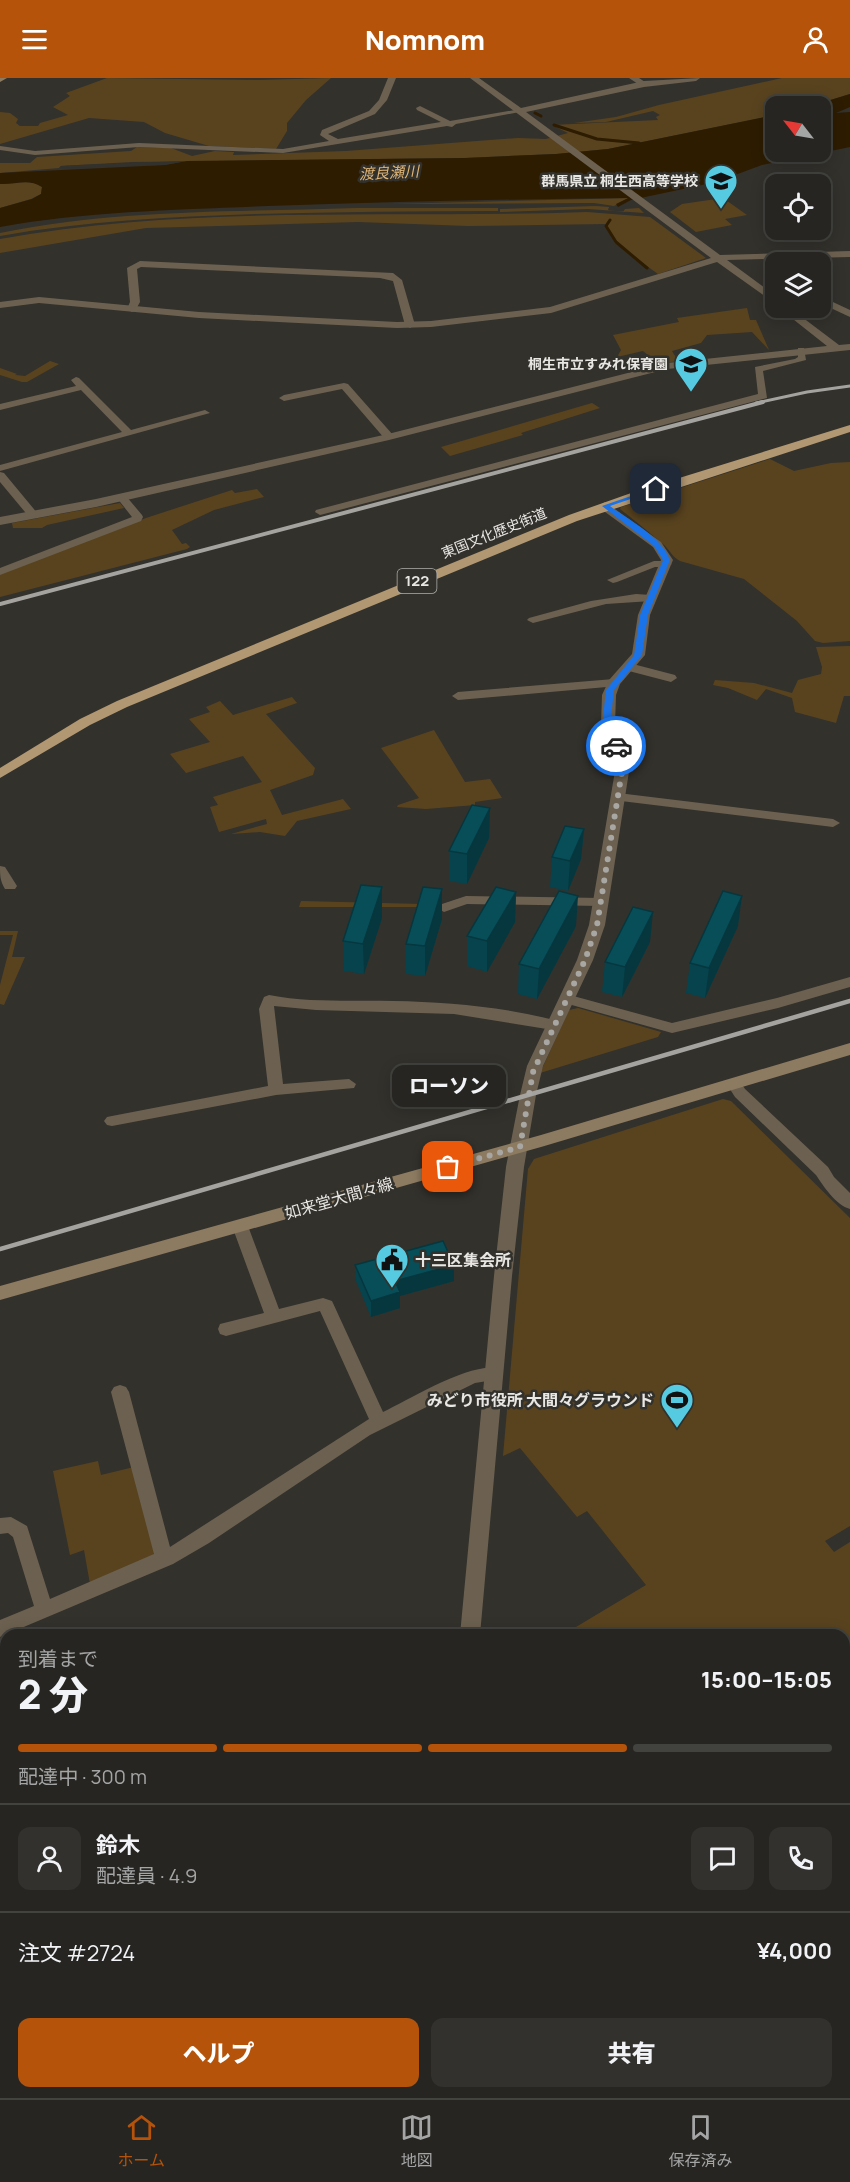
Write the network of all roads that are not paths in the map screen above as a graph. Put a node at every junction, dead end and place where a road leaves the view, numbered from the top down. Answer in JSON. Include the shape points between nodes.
{"nodes":[{"id":1,"x":392,"y":78,"type":"edge"},
{"id":2,"x":474,"y":78,"type":"edge"},
{"id":3,"x":633,"y":78,"type":"edge"},
{"id":4,"x":696,"y":78,"type":"edge"},
{"id":5,"x":664,"y":79,"type":"edge"},
{"id":6,"x":644,"y":84,"type":"junction"},
{"id":7,"x":420,"y":108,"type":"dead end"},
{"id":8,"x":521,"y":111,"type":"junction"},
{"id":9,"x":452,"y":124,"type":"junction"},
{"id":10,"x":338,"y":142,"type":"junction"},
{"id":11,"x":0,"y":148,"type":"edge"},
{"id":12,"x":850,"y":254,"type":"edge"},
{"id":13,"x":718,"y":259,"type":"junction"},
{"id":14,"x":765,"y":293,"type":"edge"},
{"id":15,"x":831,"y":304,"type":"edge"},
{"id":16,"x":0,"y":305,"type":"edge"},
{"id":17,"x":132,"y":309,"type":"junction"},
{"id":18,"x":850,"y":314,"type":"edge"},
{"id":19,"x":797,"y":318,"type":"edge"},
{"id":20,"x":410,"y":325,"type":"junction"},
{"id":21,"x":850,"y":347,"type":"edge"},
{"id":22,"x":837,"y":348,"type":"junction"},
{"id":23,"x":801,"y":350,"type":"junction"},
{"id":24,"x":284,"y":398,"type":"dead end"},
{"id":25,"x":0,"y":407,"type":"edge"},
{"id":26,"x":205,"y":412,"type":"dead end"},
{"id":27,"x":850,"y":428,"type":"edge"},
{"id":28,"x":128,"y":433,"type":"junction"},
{"id":29,"x":389,"y":437,"type":"junction"},
{"id":30,"x":0,"y":468,"type":"edge"},
{"id":31,"x":0,"y":475,"type":"edge"},
{"id":32,"x":122,"y":498,"type":"junction"},
{"id":33,"x":605,"y":506,"type":"junction"},
{"id":34,"x":320,"y":512,"type":"dead end"},
{"id":35,"x":34,"y":516,"type":"junction"},
{"id":36,"x":0,"y":521,"type":"edge"},
{"id":37,"x":666,"y":564,"type":"junction"},
{"id":38,"x":0,"y":572,"type":"edge"},
{"id":39,"x":613,"y":580,"type":"dead end"},
{"id":40,"x":651,"y":598,"type":"junction"},
{"id":41,"x":533,"y":620,"type":"dead end"},
{"id":42,"x":629,"y":667,"type":"junction"},
{"id":43,"x":671,"y":678,"type":"dead end"},
{"id":44,"x":614,"y":683,"type":"junction"},
{"id":45,"x":458,"y":696,"type":"dead end"},
{"id":46,"x":0,"y":774,"type":"edge"},
{"id":47,"x":618,"y":797,"type":"junction"},
{"id":48,"x":833,"y":823,"type":"dead end"},
{"id":49,"x":0,"y":870,"type":"edge"},
{"id":50,"x":10,"y":886,"type":"dead end"},
{"id":51,"x":601,"y":902,"type":"junction"},
{"id":52,"x":444,"y":908,"type":"edge"},
{"id":53,"x":850,"y":982,"type":"edge"},
{"id":54,"x":566,"y":999,"type":"junction"},
{"id":55,"x":553,"y":1026,"type":"junction"},
{"id":56,"x":850,"y":1049,"type":"edge"},
{"id":57,"x":733,"y":1083,"type":"junction"},
{"id":58,"x":349,"y":1084,"type":"dead end"},
{"id":59,"x":276,"y":1090,"type":"junction"},
{"id":60,"x":111,"y":1121,"type":"dead end"},
{"id":61,"x":520,"y":1147,"type":"junction"},
{"id":62,"x":850,"y":1203,"type":"edge"},
{"id":63,"x":240,"y":1226,"type":"junction"},
{"id":64,"x":0,"y":1293,"type":"edge"},
{"id":65,"x":273,"y":1316,"type":"junction"},
{"id":66,"x":226,"y":1329,"type":"dead end"},
{"id":67,"x":494,"y":1374,"type":"junction"},
{"id":68,"x":120,"y":1392,"type":"dead end"},
{"id":69,"x":380,"y":1422,"type":"junction"},
{"id":70,"x":0,"y":1526,"type":"edge"},
{"id":71,"x":166,"y":1558,"type":"junction"},
{"id":72,"x":44,"y":1609,"type":"junction"},
{"id":73,"x":0,"y":1629,"type":"edge"},
{"id":74,"x":471,"y":1629,"type":"edge"}],
"edges":[{"from":1,"to":10,"type":"street","via":[[384,99],[370,113],[325,132]]},
{"from":2,"to":8,"type":"street"},
{"from":3,"to":6,"type":"street"},
{"from":4,"to":5,"type":"street"},
{"from":5,"to":6,"type":"street"},
{"from":6,"to":8,"type":"street"},
{"from":7,"to":9,"type":"street"},
{"from":8,"to":9,"type":"street"},
{"from":8,"to":13,"type":"street"},
{"from":9,"to":10,"type":"street"},
{"from":10,"to":11,"type":"street","via":[[283,151],[141,145],[35,153]]},
{"from":12,"to":13,"type":"street"},
{"from":13,"to":14,"type":"street"},
{"from":13,"to":20,"type":"street","via":[[551,310]]},
{"from":15,"to":18,"type":"street"},
{"from":16,"to":17,"type":"street","via":[[39,300]]},
{"from":17,"to":20,"type":"street"},
{"from":17,"to":20,"type":"street","via":[[132,270],[140,264],[380,275],[397,280]]},
{"from":19,"to":22,"type":"street"},
{"from":21,"to":22,"type":"street"},
{"from":22,"to":23,"type":"street"},
{"from":23,"to":29,"type":"street","via":[[667,366]]},
{"from":23,"to":34,"type":"street","via":[[803,358],[798,361],[758,369],[763,396]]},
{"from":24,"to":29,"type":"street","via":[[344,386]]},
{"from":25,"to":28,"type":"street","via":[[79,383]]},
{"from":26,"to":28,"type":"street"},
{"from":27,"to":33,"type":"highway","name":"東国文化歴史街道","number":"122"},
{"from":28,"to":30,"type":"street"},
{"from":29,"to":32,"type":"street"},
{"from":31,"to":35,"type":"street"},
{"from":32,"to":35,"type":"street"},
{"from":32,"to":38,"type":"street","via":[[139,518]]},
{"from":33,"to":37,"type":"street","via":[[657,545],[666,556]]},
{"from":33,"to":46,"type":"highway","name":"東国文化歴史街道","number":"122","via":[[122,704]]},
{"from":35,"to":36,"type":"street"},
{"from":37,"to":39,"type":"street","via":[[654,564]]},
{"from":37,"to":40,"type":"street"},
{"from":40,"to":41,"type":"street","via":[[609,601]]},
{"from":40,"to":42,"type":"street","via":[[642,623],[639,650]]},
{"from":42,"to":43,"type":"street"},
{"from":42,"to":44,"type":"street"},
{"from":44,"to":45,"type":"street"},
{"from":44,"to":47,"type":"street","via":[[607,717],[623,765]]},
{"from":47,"to":48,"type":"street"},
{"from":47,"to":51,"type":"street"},
{"from":49,"to":50,"type":"street"},
{"from":51,"to":52,"type":"street","via":[[466,900]]},
{"from":51,"to":54,"type":"street","via":[[594,936]]},
{"from":53,"to":54,"type":"street","via":[[672,1028]]},
{"from":54,"to":55,"type":"street"},
{"from":55,"to":59,"type":"street","via":[[470,1010],[269,1000],[266,1009]]},
{"from":55,"to":61,"type":"street","via":[[533,1072]]},
{"from":56,"to":57,"type":"main road","name":"如来堂大間々線"},
{"from":57,"to":61,"type":"main road","name":"如来堂大間々線"},
{"from":57,"to":62,"type":"street"},
{"from":58,"to":59,"type":"street"},
{"from":59,"to":60,"type":"street"},
{"from":61,"to":63,"type":"main road","name":"如来堂大間々線"},
{"from":61,"to":67,"type":"street"},
{"from":63,"to":64,"type":"main road","name":"如来堂大間々線"},
{"from":63,"to":65,"type":"street"},
{"from":65,"to":66,"type":"street"},
{"from":65,"to":69,"type":"street","via":[[319,1304],[326,1306]]},
{"from":67,"to":69,"type":"street","via":[[473,1376]]},
{"from":67,"to":74,"type":"street"},
{"from":68,"to":71,"type":"street"},
{"from":69,"to":71,"type":"street"},
{"from":70,"to":72,"type":"street","via":[[11,1525],[21,1532]]},
{"from":71,"to":72,"type":"street"},
{"from":72,"to":73,"type":"street"}]}
